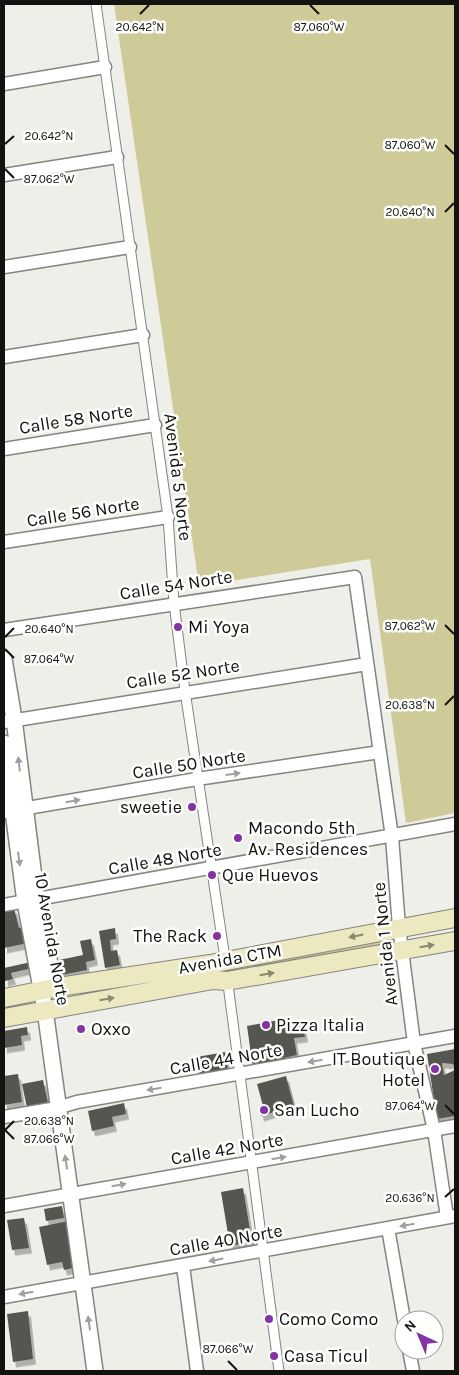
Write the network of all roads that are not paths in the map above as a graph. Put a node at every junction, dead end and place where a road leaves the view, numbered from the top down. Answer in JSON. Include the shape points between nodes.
{"nodes":[{"id":1,"x":96,"y":4,"type":"edge"},
{"id":2,"x":105,"y":67,"type":"junction"},
{"id":3,"x":4,"y":84,"type":"edge"},
{"id":4,"x":117,"y":157,"type":"junction"},
{"id":5,"x":4,"y":175,"type":"edge"},
{"id":6,"x":130,"y":246,"type":"junction"},
{"id":7,"x":4,"y":267,"type":"edge"},
{"id":8,"x":142,"y":335,"type":"junction"},
{"id":9,"x":4,"y":357,"type":"edge"},
{"id":10,"x":155,"y":425,"type":"junction"},
{"id":11,"x":4,"y":449,"type":"edge"},
{"id":12,"x":168,"y":517,"type":"junction"},
{"id":13,"x":4,"y":542,"type":"edge"},
{"id":14,"x":355,"y":577,"type":"joint"},
{"id":15,"x":174,"y":603,"type":"junction"},
{"id":16,"x":4,"y":630,"type":"edge"},
{"id":17,"x":4,"y":659,"type":"edge"},
{"id":18,"x":367,"y":664,"type":"junction"},
{"id":19,"x":185,"y":691,"type":"junction"},
{"id":20,"x":9,"y":720,"type":"edge"},
{"id":21,"x":4,"y":743,"type":"edge"},
{"id":22,"x":380,"y":752,"type":"junction"},
{"id":23,"x":197,"y":779,"type":"junction"},
{"id":24,"x":14,"y":811,"type":"edge"},
{"id":25,"x":455,"y":824,"type":"edge"},
{"id":26,"x":392,"y":837,"type":"junction"},
{"id":27,"x":210,"y":869,"type":"junction"},
{"id":28,"x":31,"y":901,"type":"junction"},
{"id":29,"x":4,"y":905,"type":"edge"},
{"id":30,"x":455,"y":918,"type":"edge"},
{"id":31,"x":399,"y":928,"type":"junction"},
{"id":32,"x":455,"y":941,"type":"edge"},
{"id":33,"x":402,"y":950,"type":"junction"},
{"id":34,"x":219,"y":971,"type":"junction"},
{"id":35,"x":48,"y":989,"type":"junction"},
{"id":36,"x":4,"y":998,"type":"edge"},
{"id":37,"x":52,"y":1009,"type":"junction"},
{"id":38,"x":4,"y":1018,"type":"edge"},
{"id":39,"x":455,"y":1036,"type":"edge"},
{"id":40,"x":414,"y":1043,"type":"junction"},
{"id":41,"x":239,"y":1075,"type":"junction"},
{"id":42,"x":57,"y":1108,"type":"junction"},
{"id":43,"x":4,"y":1117,"type":"edge"},
{"id":44,"x":455,"y":1126,"type":"edge"},
{"id":45,"x":434,"y":1130,"type":"junction"},
{"id":46,"x":252,"y":1162,"type":"junction"},
{"id":47,"x":71,"y":1194,"type":"junction"},
{"id":48,"x":4,"y":1206,"type":"edge"},
{"id":49,"x":451,"y":1217,"type":"edge"},
{"id":50,"x":388,"y":1228,"type":"junction"},
{"id":51,"x":264,"y":1251,"type":"junction"},
{"id":52,"x":183,"y":1266,"type":"junction"},
{"id":53,"x":89,"y":1282,"type":"junction"},
{"id":54,"x":4,"y":1297,"type":"edge"},
{"id":55,"x":402,"y":1310,"type":"edge"},
{"id":56,"x":95,"y":1371,"type":"edge"},
{"id":57,"x":197,"y":1371,"type":"edge"},
{"id":58,"x":279,"y":1371,"type":"edge"}],
"edges":[{"from":1,"to":2,"type":"street","name":"Avenida 5 Norte"},
{"from":2,"to":3,"type":"street"},
{"from":2,"to":4,"type":"street","name":"Avenida 5 Norte"},
{"from":4,"to":5,"type":"street"},
{"from":4,"to":6,"type":"street","name":"Avenida 5 Norte"},
{"from":6,"to":7,"type":"street"},
{"from":6,"to":8,"type":"street","name":"Avenida 5 Norte"},
{"from":8,"to":9,"type":"street"},
{"from":8,"to":10,"type":"street","name":"Avenida 5 Norte"},
{"from":10,"to":11,"type":"street","name":"Calle 58 Norte"},
{"from":10,"to":12,"type":"street","name":"Avenida 5 Norte"},
{"from":12,"to":13,"type":"street","name":"Calle 56 Norte"},
{"from":12,"to":15,"type":"street","name":"Avenida 5 Norte"},
{"from":14,"to":15,"type":"street","name":"Calle 54 Norte"},
{"from":14,"to":18,"type":"street","name":"Avenida 1 Norte"},
{"from":15,"to":16,"type":"street","name":"Calle 54 Norte"},
{"from":15,"to":19,"type":"street","name":"Avenida 5 Norte"},
{"from":17,"to":20,"type":"street"},
{"from":18,"to":19,"type":"street","name":"Calle 52 Norte"},
{"from":18,"to":22,"type":"street","name":"Avenida 1 Norte"},
{"from":19,"to":20,"type":"street","name":"Calle 52 Norte"},
{"from":19,"to":23,"type":"street","name":"Avenida 5 Norte"},
{"from":24,"to":20,"type":"street","one_way":true},
{"from":21,"to":24,"type":"street"},
{"from":23,"to":22,"type":"street","name":"Calle 50 Norte","one_way":true},
{"from":22,"to":26,"type":"street","name":"Avenida 1 Norte"},
{"from":24,"to":23,"type":"street","name":"Calle 50 Norte","one_way":true},
{"from":23,"to":27,"type":"street","name":"Avenida 5 Norte"},
{"from":24,"to":28,"type":"street","name":"10 Avenida Norte"},
{"from":25,"to":26,"type":"street","name":"Calle 48 Norte"},
{"from":26,"to":27,"type":"street","name":"Calle 48 Norte"},
{"from":26,"to":31,"type":"street","name":"Avenida 1 Norte"},
{"from":27,"to":28,"type":"street","name":"Calle 48 Norte"},
{"from":27,"to":34,"type":"street","name":"Avenida 5 Norte"},
{"from":28,"to":29,"type":"street","name":"Calle 48 Norte"},
{"from":28,"to":35,"type":"street","name":"10 Avenida Norte"},
{"from":30,"to":31,"type":"main road","name":"Avenida CTM"},
{"from":31,"to":33,"type":"street","name":"Avenida 1 Norte"},
{"from":31,"to":34,"type":"main road","name":"Avenida CTM","one_way":true},
{"from":33,"to":32,"type":"main road","one_way":true},
{"from":34,"to":33,"type":"main road","one_way":true},
{"from":33,"to":40,"type":"street","name":"Avenida 1 Norte"},
{"from":34,"to":35,"type":"main road","name":"Avenida CTM"},
{"from":37,"to":34,"type":"main road","one_way":true},
{"from":34,"to":41,"type":"street","name":"Avenida 5 Norte"},
{"from":35,"to":36,"type":"main road","name":"Avenida CTM"},
{"from":35,"to":37,"type":"street","name":"10 Avenida Norte"},
{"from":37,"to":38,"type":"main road"},
{"from":37,"to":42,"type":"street","name":"10 Avenida Norte"},
{"from":39,"to":40,"type":"street","name":"Calle 44 Norte"},
{"from":40,"to":41,"type":"street","name":"Calle 44 Norte","one_way":true},
{"from":40,"to":45,"type":"street","name":"Avenida 1 Norte"},
{"from":41,"to":42,"type":"street","name":"Calle 44 Norte","one_way":true},
{"from":41,"to":46,"type":"street","name":"Avenida 5 Norte"},
{"from":42,"to":43,"type":"street","name":"Calle 44 Norte"},
{"from":47,"to":42,"type":"street","name":"10 Avenida Norte","one_way":true},
{"from":44,"to":45,"type":"street","name":"Calle 42 Norte"},
{"from":46,"to":45,"type":"street","name":"Calle 42 Norte","one_way":true},
{"from":45,"to":49,"type":"street","name":"Avenida 1 Norte"},
{"from":47,"to":46,"type":"street","name":"Calle 42 Norte","one_way":true},
{"from":46,"to":51,"type":"street","name":"Avenida 5 Norte"},
{"from":47,"to":48,"type":"street","name":"Calle 42 Norte"},
{"from":47,"to":53,"type":"street","name":"10 Avenida Norte"},
{"from":49,"to":50,"type":"street","name":"Calle 40 Norte","one_way":true},
{"from":50,"to":51,"type":"street","name":"Calle 40 Norte"},
{"from":50,"to":55,"type":"street"},
{"from":51,"to":52,"type":"street","name":"Calle 40 Norte","one_way":true},
{"from":51,"to":58,"type":"street","name":"Avenida 5 Norte"},
{"from":52,"to":53,"type":"street","name":"Calle 40 Norte"},
{"from":52,"to":57,"type":"street"},
{"from":53,"to":54,"type":"street","name":"Calle 40 Norte","one_way":true},
{"from":56,"to":53,"type":"street","name":"10 Avenida Norte","one_way":true}]}
